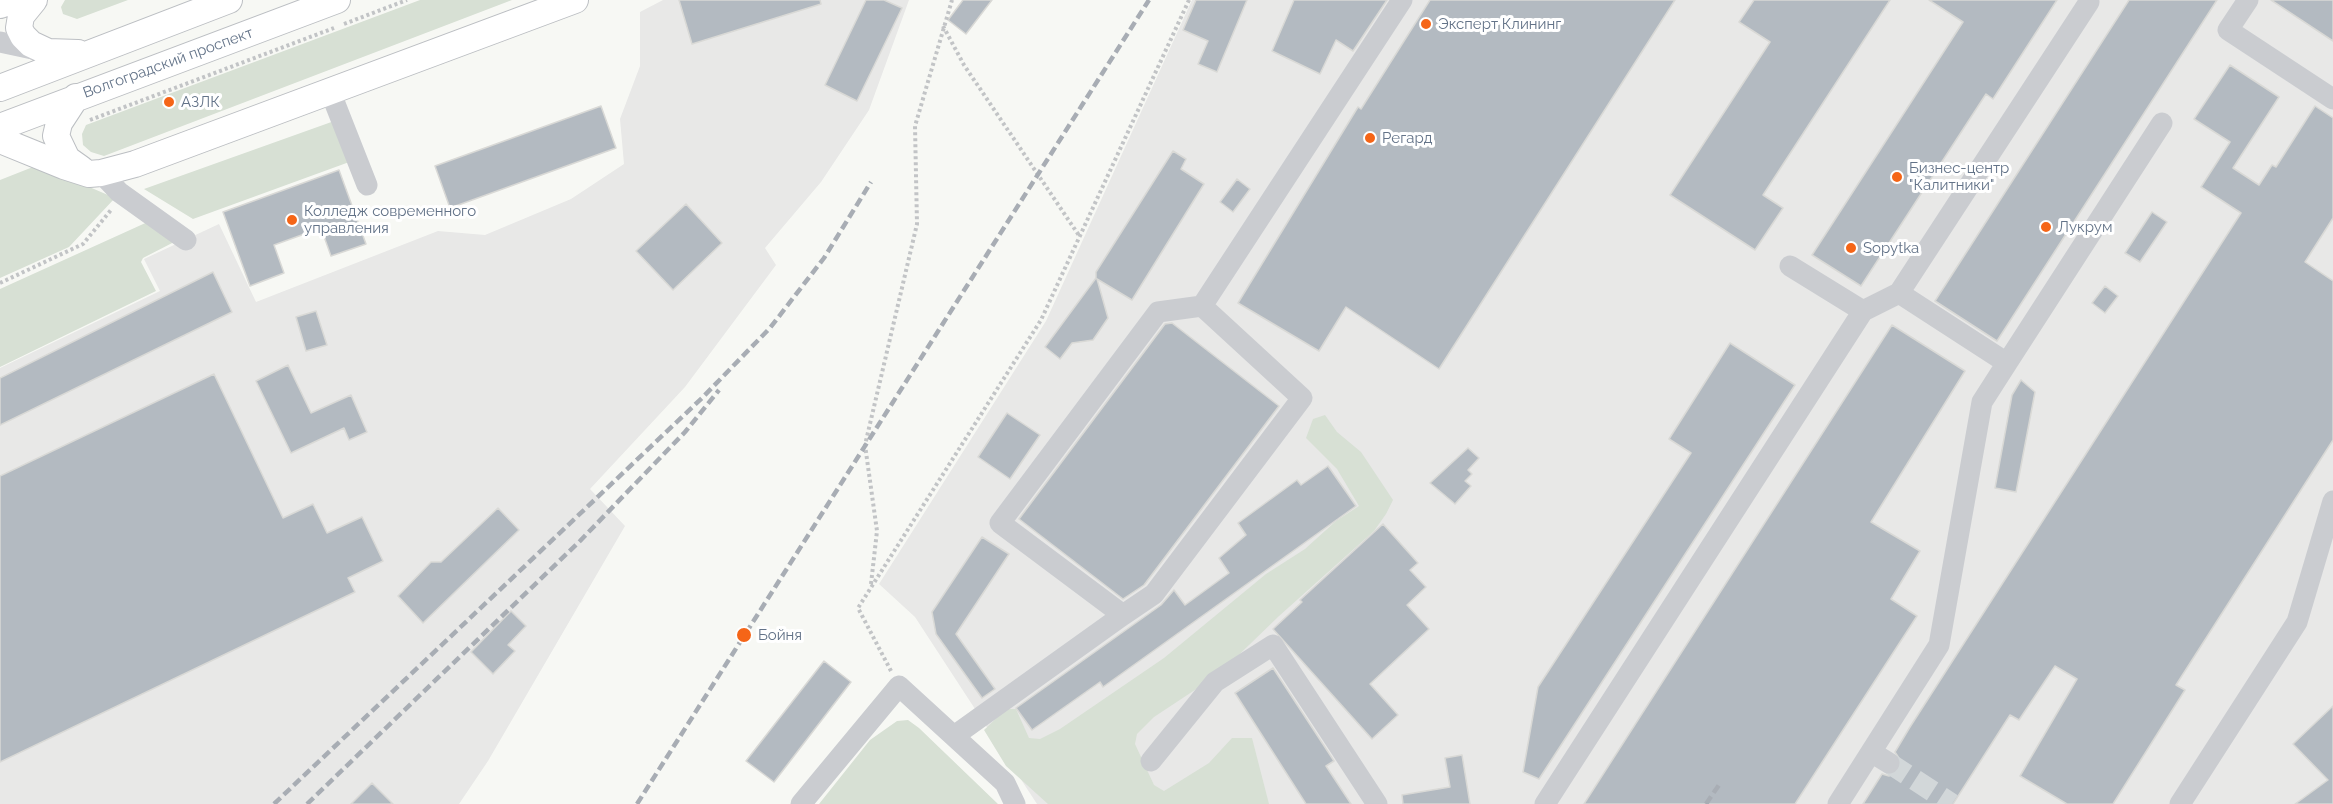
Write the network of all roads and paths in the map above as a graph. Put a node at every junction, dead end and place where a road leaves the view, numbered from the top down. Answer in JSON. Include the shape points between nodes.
{"nodes":[{"id":1,"x":14,"y":0,"type":"edge"},
{"id":2,"x":34,"y":0,"type":"edge"},
{"id":3,"x":228,"y":0,"type":"edge"},
{"id":4,"x":337,"y":0,"type":"edge"},
{"id":5,"x":407,"y":0,"type":"edge"},
{"id":6,"x":575,"y":0,"type":"edge"},
{"id":7,"x":952,"y":0,"type":"edge"},
{"id":8,"x":1189,"y":0,"type":"edge"},
{"id":9,"x":1402,"y":0,"type":"edge"},
{"id":10,"x":2248,"y":0,"type":"edge"},
{"id":11,"x":2089,"y":2,"type":"dead end"},
{"id":12,"x":0,"y":5,"type":"edge"},
{"id":13,"x":942,"y":25,"type":"junction"},
{"id":14,"x":0,"y":42,"type":"edge"},
{"id":15,"x":48,"y":52,"type":"junction"},
{"id":16,"x":90,"y":53,"type":"junction"},
{"id":17,"x":0,"y":87,"type":"edge"},
{"id":18,"x":330,"y":92,"type":"junction"},
{"id":19,"x":76,"y":97,"type":"junction"},
{"id":20,"x":2333,"y":99,"type":"edge"},
{"id":21,"x":90,"y":120,"type":"dead end"},
{"id":22,"x":2162,"y":123,"type":"dead end"},
{"id":23,"x":0,"y":127,"type":"edge"},
{"id":24,"x":0,"y":140,"type":"edge"},
{"id":25,"x":95,"y":174,"type":"junction"},
{"id":26,"x":367,"y":185,"type":"dead end"},
{"id":27,"x":119,"y":192,"type":"junction"},
{"id":28,"x":1080,"y":237,"type":"junction"},
{"id":29,"x":186,"y":240,"type":"dead end"},
{"id":30,"x":1790,"y":266,"type":"dead end"},
{"id":31,"x":0,"y":283,"type":"edge"},
{"id":32,"x":1899,"y":293,"type":"junction"},
{"id":33,"x":1202,"y":306,"type":"junction"},
{"id":34,"x":1863,"y":311,"type":"junction"},
{"id":35,"x":2007,"y":363,"type":"junction"},
{"id":36,"x":2333,"y":501,"type":"edge"},
{"id":37,"x":871,"y":587,"type":"junction"},
{"id":38,"x":1123,"y":615,"type":"junction"},
{"id":39,"x":899,"y":686,"type":"junction"},
{"id":40,"x":954,"y":736,"type":"junction"},
{"id":41,"x":1151,"y":761,"type":"dead end"},
{"id":42,"x":801,"y":804,"type":"edge"},
{"id":43,"x":1015,"y":804,"type":"edge"},
{"id":44,"x":1377,"y":804,"type":"edge"},
{"id":45,"x":1545,"y":804,"type":"edge"},
{"id":46,"x":1838,"y":804,"type":"edge"},
{"id":47,"x":2180,"y":804,"type":"edge"}],
"edges":[{"from":1,"to":12,"type":"main road"},
{"from":2,"to":15,"type":"main road","via":[[21,16],[20,28],[31,44]]},
{"from":3,"to":16,"type":"main road"},
{"from":4,"to":19,"type":"main road","name":"Волгоградский проспект"},
{"from":5,"to":21,"type":"path"},
{"from":6,"to":18,"type":"main road"},
{"from":7,"to":13,"type":"path"},
{"from":8,"to":28,"type":"path"},
{"from":9,"to":33,"type":"street"},
{"from":10,"to":20,"type":"street","via":[[2228,30]]},
{"from":11,"to":32,"type":"street"},
{"from":13,"to":28,"type":"path"},
{"from":13,"to":37,"type":"path","via":[[915,126],[917,224],[865,445],[877,531]]},
{"from":14,"to":15,"type":"street"},
{"from":15,"to":16,"type":"main road"},
{"from":16,"to":17,"type":"main road"},
{"from":18,"to":25,"type":"main road","via":[[135,164]]},
{"from":18,"to":26,"type":"street"},
{"from":19,"to":23,"type":"main road","name":"Волгоградский проспект"},
{"from":19,"to":25,"type":"main road","via":[[59,123],[56,136],[67,159]]},
{"from":22,"to":35,"type":"street"},
{"from":24,"to":25,"type":"main road"},
{"from":25,"to":27,"type":"street"},
{"from":27,"to":29,"type":"street"},
{"from":27,"to":31,"type":"path","via":[[121,199],[83,244]]},
{"from":28,"to":37,"type":"path","via":[[1041,320]]},
{"from":30,"to":34,"type":"street"},
{"from":32,"to":34,"type":"street"},
{"from":32,"to":35,"type":"street"},
{"from":33,"to":38,"type":"street","via":[[1302,398],[1154,594]]},
{"from":33,"to":38,"type":"street","via":[[1158,312],[1000,523]]},
{"from":34,"to":45,"type":"street"},
{"from":35,"to":46,"type":"street","via":[[1982,402],[1939,645],[1880,758]]},
{"from":36,"to":47,"type":"street","via":[[2297,621]]},
{"from":37,"to":39,"type":"path","via":[[858,608]]},
{"from":38,"to":40,"type":"street"},
{"from":39,"to":40,"type":"street"},
{"from":39,"to":42,"type":"street"},
{"from":40,"to":43,"type":"street","via":[[1005,783]]},
{"from":41,"to":44,"type":"street","via":[[1215,682],[1274,645]]}]}
